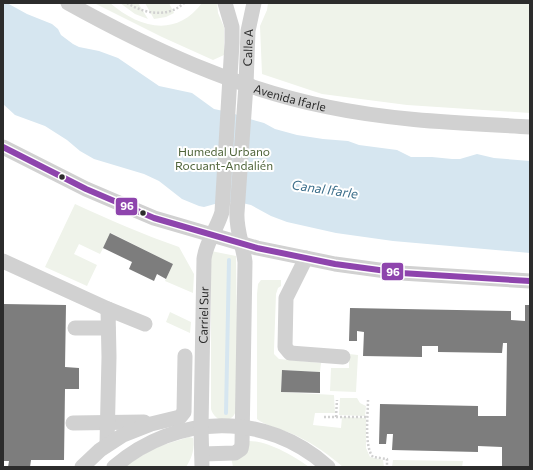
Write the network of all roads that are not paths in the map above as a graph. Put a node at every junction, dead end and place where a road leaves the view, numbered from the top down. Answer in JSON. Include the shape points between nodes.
{"nodes":[{"id":1,"x":68,"y":3,"type":"edge"},
{"id":2,"x":227,"y":10,"type":"edge"},
{"id":3,"x":252,"y":10,"type":"edge"},
{"id":4,"x":230,"y":80,"type":"junction"},
{"id":5,"x":246,"y":85,"type":"junction"},
{"id":6,"x":530,"y":127,"type":"edge"},
{"id":7,"x":3,"y":147,"type":"edge"},
{"id":8,"x":222,"y":208,"type":"joint"},
{"id":9,"x":212,"y":236,"type":"junction"},
{"id":10,"x":242,"y":244,"type":"junction"},
{"id":11,"x":306,"y":258,"type":"junction"},
{"id":12,"x":3,"y":261,"type":"edge"},
{"id":13,"x":530,"y":281,"type":"edge"},
{"id":14,"x":108,"y":309,"type":"junction"},
{"id":15,"x":145,"y":324,"type":"dead end"},
{"id":16,"x":75,"y":328,"type":"dead end"},
{"id":17,"x":108,"y":328,"type":"junction"},
{"id":18,"x":185,"y":356,"type":"dead end"},
{"id":19,"x":343,"y":357,"type":"dead end"},
{"id":20,"x":165,"y":421,"type":"junction"},
{"id":21,"x":108,"y":422,"type":"junction"},
{"id":22,"x":74,"y":423,"type":"dead end"},
{"id":23,"x":201,"y":427,"type":"junction"},
{"id":24,"x":243,"y":427,"type":"junction"},
{"id":25,"x":107,"y":444,"type":"junction"},
{"id":26,"x":202,"y":460,"type":"edge"},
{"id":27,"x":82,"y":467,"type":"edge"},
{"id":28,"x":114,"y":467,"type":"edge"},
{"id":29,"x":328,"y":467,"type":"edge"}],
"edges":[{"from":1,"to":4,"type":"street","name":"Avenida Ifarle","via":[[148,45]]},
{"from":2,"to":3,"type":"street","via":[[240,20]]},
{"from":2,"to":4,"type":"street","name":"Calle A","via":[[232,32]]},
{"from":3,"to":5,"type":"street","name":"Calle A","via":[[248,31]]},
{"from":4,"to":5,"type":"street","name":"Avenida Ifarle"},
{"from":4,"to":8,"type":"street","name":"Calle A"},
{"from":5,"to":6,"type":"street","name":"Avenida Ifarle","via":[[302,101],[360,113],[423,121]]},
{"from":5,"to":10,"type":"street","name":"Calle A","via":[[237,213],[237,227]]},
{"from":7,"to":9,"type":"street","via":[[107,198],[154,218]]},
{"from":8,"to":9,"type":"street","name":"Carriel Sur","via":[[219,223]]},
{"from":9,"to":10,"type":"street"},
{"from":9,"to":23,"type":"street","name":"Carriel Sur","via":[[204,259]]},
{"from":10,"to":11,"type":"street"},
{"from":10,"to":24,"type":"street","via":[[245,262]]},
{"from":11,"to":13,"type":"street","via":[[401,273]]},
{"from":11,"to":19,"type":"street","via":[[286,298],[285,347],[290,353]]},
{"from":12,"to":14,"type":"street"},
{"from":14,"to":15,"type":"street"},
{"from":14,"to":17,"type":"street"},
{"from":16,"to":17,"type":"street"},
{"from":17,"to":21,"type":"street"},
{"from":18,"to":20,"type":"street","via":[[184,412],[180,417]]},
{"from":20,"to":21,"type":"street"},
{"from":20,"to":25,"type":"street","via":[[133,430]]},
{"from":21,"to":22,"type":"street"},
{"from":21,"to":25,"type":"street"},
{"from":23,"to":24,"type":"street"},
{"from":23,"to":26,"type":"street","name":"Carriel Sur"},
{"from":23,"to":28,"type":"street","via":[[158,440],[130,454]]},
{"from":24,"to":26,"type":"street","via":[[242,444],[238,452]]},
{"from":24,"to":29,"type":"street","via":[[286,440]]},
{"from":25,"to":27,"type":"street"}]}
